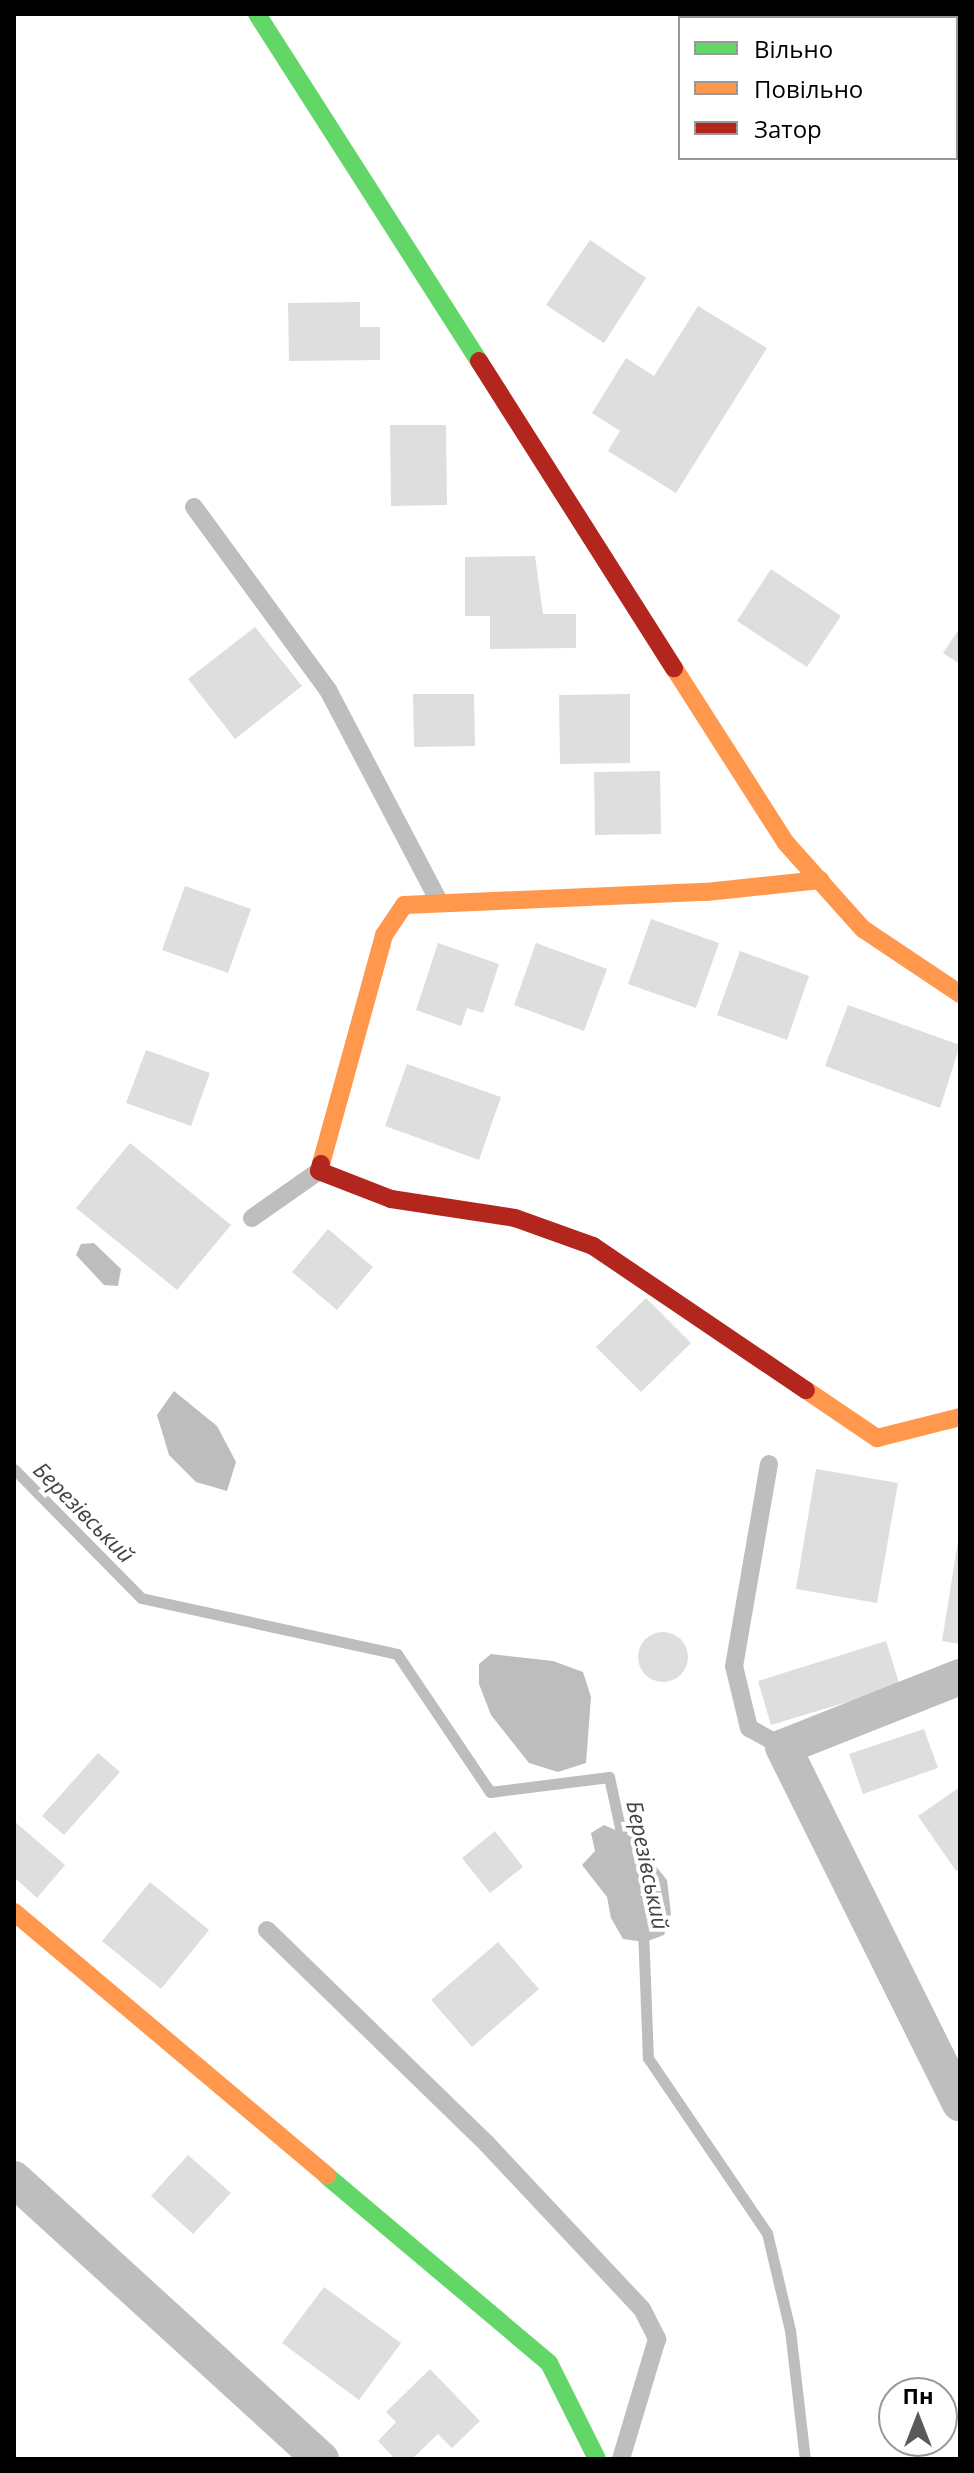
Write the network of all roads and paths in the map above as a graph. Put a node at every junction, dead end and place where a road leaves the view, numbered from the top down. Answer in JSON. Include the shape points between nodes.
{"nodes":[{"id":1,"x":257,"y":14,"type":"edge"},
{"id":2,"x":194,"y":507,"type":"dead end"},
{"id":3,"x":820,"y":880,"type":"junction"},
{"id":4,"x":440,"y":903,"type":"junction"},
{"id":5,"x":960,"y":994,"type":"edge"},
{"id":6,"x":319,"y":1171,"type":"junction"},
{"id":7,"x":252,"y":1218,"type":"dead end"},
{"id":8,"x":960,"y":1417,"type":"edge"},
{"id":9,"x":769,"y":1464,"type":"dead end"},
{"id":10,"x":960,"y":1677,"type":"edge"},
{"id":11,"x":783,"y":1747,"type":"junction"},
{"id":12,"x":14,"y":1912,"type":"edge"},
{"id":13,"x":267,"y":1930,"type":"dead end"},
{"id":14,"x":960,"y":2103,"type":"edge"},
{"id":15,"x":14,"y":2179,"type":"edge"},
{"id":16,"x":321,"y":2459,"type":"edge"},
{"id":17,"x":597,"y":2459,"type":"edge"},
{"id":18,"x":621,"y":2459,"type":"edge"}],
"edges":[{"from":1,"to":3,"type":"street","via":[[786,843]]},
{"from":2,"to":4,"type":"lane","via":[[328,690]]},
{"from":3,"to":4,"type":"street","via":[[706,892]]},
{"from":3,"to":5,"type":"street","via":[[863,929]]},
{"from":4,"to":6,"type":"street","via":[[404,905],[384,935]]},
{"from":6,"to":7,"type":"lane"},
{"from":6,"to":8,"type":"street","via":[[391,1199],[515,1218],[593,1246],[877,1438]]},
{"from":9,"to":11,"type":"lane","via":[[734,1666],[749,1728]]},
{"from":10,"to":11,"type":"street"},
{"from":11,"to":14,"type":"street"},
{"from":12,"to":17,"type":"street","via":[[549,2363]]},
{"from":13,"to":18,"type":"lane","via":[[487,2144],[642,2309],[657,2339]]},
{"from":15,"to":16,"type":"street"}]}
